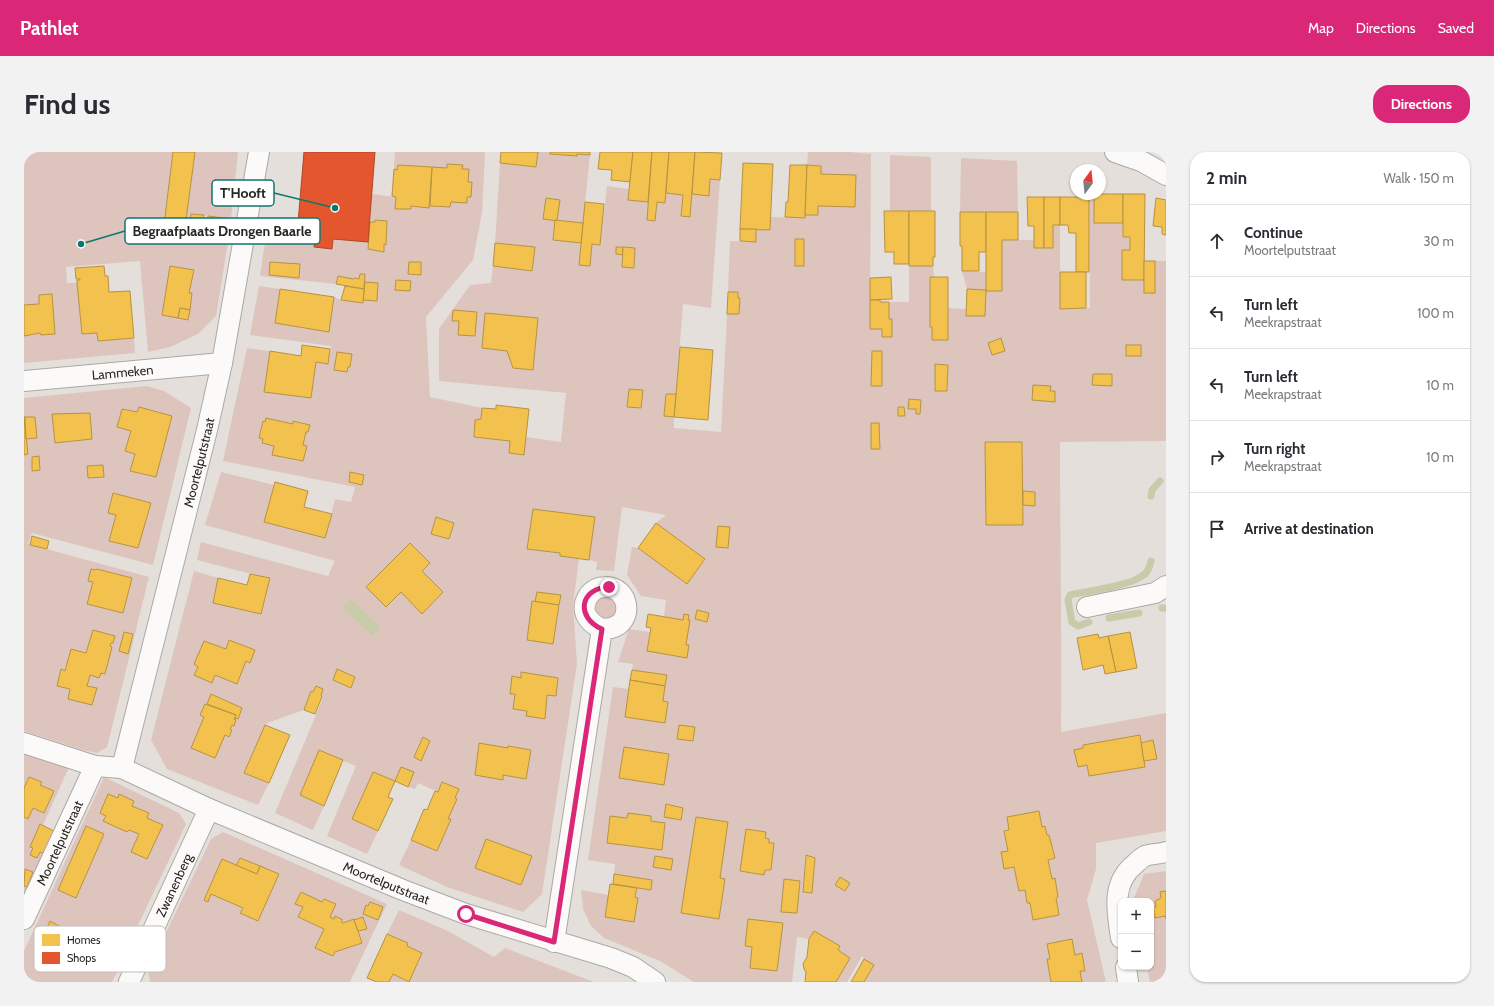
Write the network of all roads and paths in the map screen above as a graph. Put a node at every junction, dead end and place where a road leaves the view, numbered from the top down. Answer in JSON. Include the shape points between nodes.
{"nodes":[{"id":1,"x":259,"y":152,"type":"edge"},
{"id":2,"x":1115,"y":152,"type":"edge"},
{"id":3,"x":1166,"y":175,"type":"edge"},
{"id":4,"x":222,"y":362,"type":"junction"},
{"id":5,"x":24,"y":381,"type":"edge"},
{"id":6,"x":1166,"y":586,"type":"edge"},
{"id":7,"x":1087,"y":607,"type":"dead end"},
{"id":8,"x":602,"y":629,"type":"dead end"},
{"id":9,"x":24,"y":743,"type":"edge"},
{"id":10,"x":95,"y":766,"type":"junction"},
{"id":11,"x":122,"y":768,"type":"junction"},
{"id":12,"x":209,"y":809,"type":"junction"},
{"id":13,"x":1166,"y":852,"type":"edge"},
{"id":14,"x":24,"y":919,"type":"edge"},
{"id":15,"x":155,"y":926,"type":"edge"},
{"id":16,"x":1120,"y":934,"type":"edge"},
{"id":17,"x":554,"y":942,"type":"junction"},
{"id":18,"x":1126,"y":970,"type":"edge"},
{"id":19,"x":134,"y":972,"type":"edge"},
{"id":20,"x":129,"y":982,"type":"edge"},
{"id":21,"x":655,"y":982,"type":"edge"},
{"id":22,"x":1128,"y":982,"type":"edge"}],
"edges":[{"from":1,"to":4,"type":"street","name":"Moortelputstraat"},
{"from":2,"to":3,"type":"street","via":[[1141,161]]},
{"from":4,"to":5,"type":"street","name":"Lammeken"},
{"from":4,"to":11,"type":"street","name":"Moortelputstraat","via":[[208,430]]},
{"from":6,"to":7,"type":"street","via":[[1155,593]]},
{"from":8,"to":17,"type":"street"},
{"from":9,"to":10,"type":"street","name":"Moortelputstraat"},
{"from":10,"to":11,"type":"street","name":"Moortelputstraat"},
{"from":10,"to":14,"type":"street","name":"Moortelputstraat"},
{"from":11,"to":12,"type":"street","name":"Moortelputstraat"},
{"from":12,"to":15,"type":"street","name":"Zwanenberg"},
{"from":12,"to":17,"type":"street","name":"Moortelputstraat","via":[[410,893]]},
{"from":13,"to":16,"type":"street","via":[[1144,856],[1121,880],[1117,912]]},
{"from":17,"to":21,"type":"street","name":"Moortelputstraat","via":[[616,960],[633,967]]},
{"from":18,"to":22,"type":"street"},
{"from":19,"to":20,"type":"street","name":"Zwanenberg"}]}
